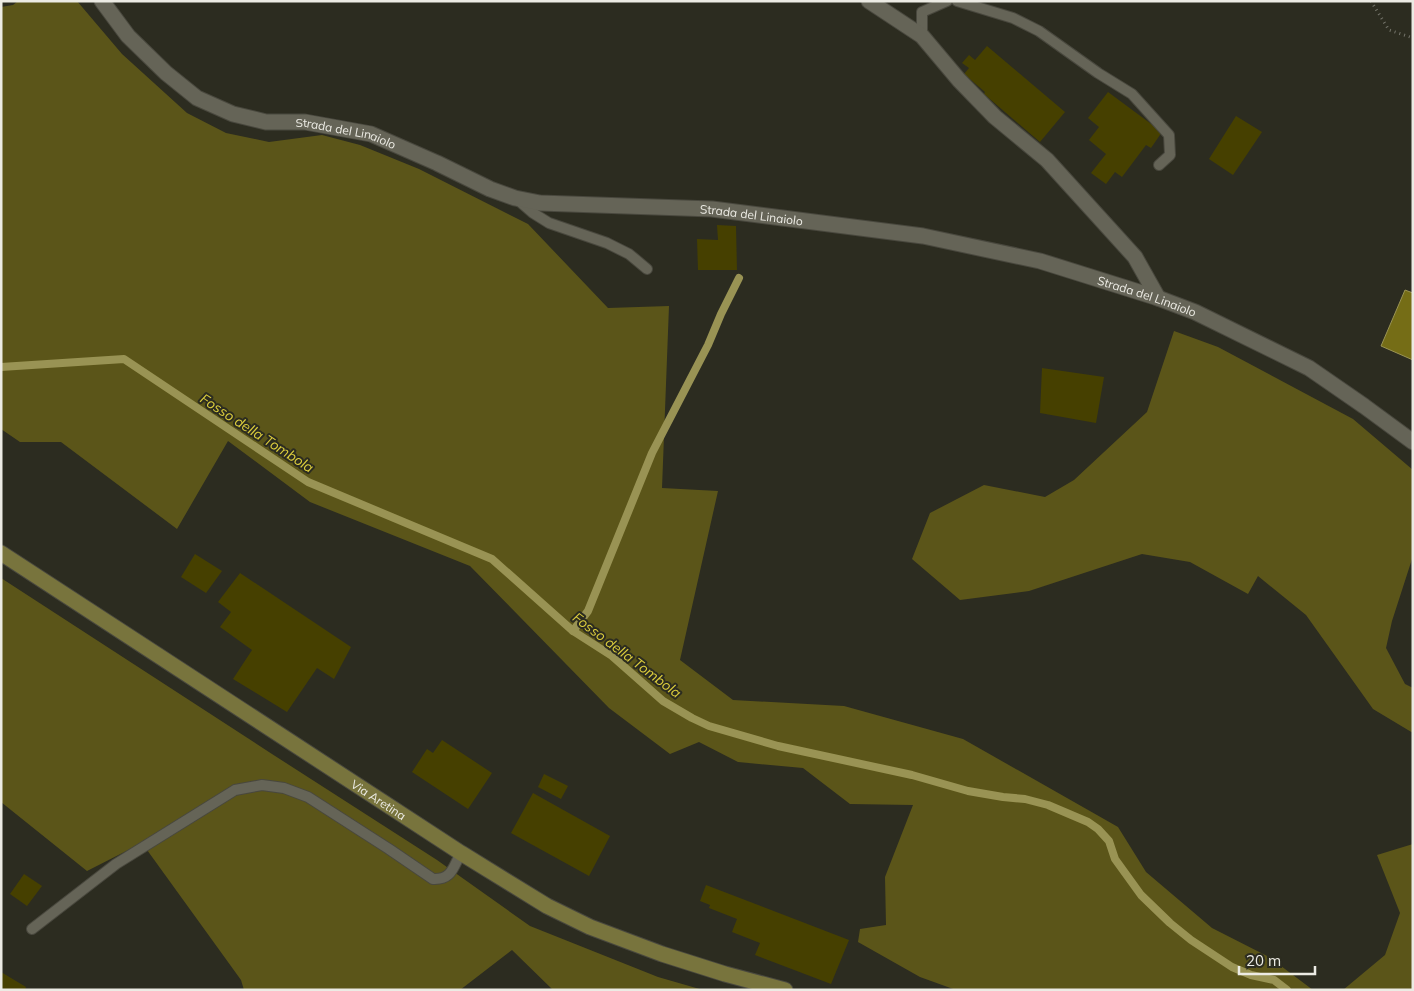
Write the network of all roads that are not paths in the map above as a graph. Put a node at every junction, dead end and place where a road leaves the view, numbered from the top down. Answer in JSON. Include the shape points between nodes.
{"nodes":[{"id":1,"x":102,"y":1,"type":"edge"},
{"id":2,"x":869,"y":1,"type":"edge"},
{"id":3,"x":948,"y":1,"type":"edge"},
{"id":4,"x":957,"y":1,"type":"edge"},
{"id":5,"x":922,"y":36,"type":"junction"},
{"id":6,"x":1159,"y":165,"type":"dead end"},
{"id":7,"x":515,"y":198,"type":"junction"},
{"id":8,"x":647,"y":269,"type":"dead end"},
{"id":9,"x":1158,"y":298,"type":"junction"},
{"id":10,"x":1413,"y":442,"type":"edge"},
{"id":11,"x":1,"y":553,"type":"edge"},
{"id":12,"x":461,"y":853,"type":"junction"},
{"id":13,"x":32,"y":929,"type":"dead end"},
{"id":14,"x":785,"y":990,"type":"edge"}],
"edges":[{"from":1,"to":7,"type":"street","name":"Strada del Linaiolo","via":[[128,36],[197,98],[233,114],[266,122],[305,122],[371,134]]},
{"from":2,"to":5,"type":"street"},
{"from":3,"to":5,"type":"lane","via":[[922,12]]},
{"from":4,"to":6,"type":"lane","via":[[1013,18],[1039,31],[1132,94],[1169,135],[1170,154]]},
{"from":5,"to":9,"type":"street","via":[[995,117],[1047,160],[1135,257]]},
{"from":7,"to":8,"type":"lane","via":[[549,223],[606,243]]},
{"from":7,"to":9,"type":"street","name":"Strada del Linaiolo","via":[[540,203],[712,209],[923,236],[1040,261]]},
{"from":9,"to":10,"type":"street","name":"Strada del Linaiolo","via":[[1195,312],[1309,368]]},
{"from":11,"to":12,"type":"main road","name":"Via Aretina"},
{"from":12,"to":13,"type":"lane","via":[[449,876],[433,880],[308,797],[284,788],[262,785],[235,790],[124,859]]},
{"from":12,"to":14,"type":"main road","name":"Via Aretina","via":[[528,895],[590,927],[725,974]]}]}
